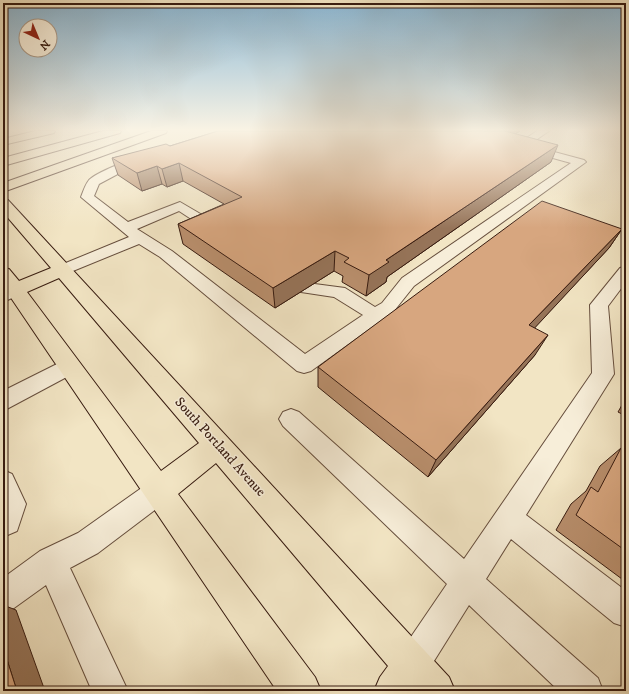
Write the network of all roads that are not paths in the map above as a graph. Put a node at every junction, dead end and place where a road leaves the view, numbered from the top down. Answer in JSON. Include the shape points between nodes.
{"nodes":[{"id":1,"x":72,"y":163,"type":"edge"},
{"id":2,"x":133,"y":163,"type":"edge"},
{"id":3,"x":578,"y":163,"type":"edge"},
{"id":4,"x":3,"y":188,"type":"edge"},
{"id":5,"x":3,"y":203,"type":"edge"},
{"id":6,"x":216,"y":229,"type":"edge"},
{"id":7,"x":133,"y":233,"type":"junction"},
{"id":8,"x":62,"y":270,"type":"junction"},
{"id":9,"x":626,"y":271,"type":"edge"},
{"id":10,"x":7,"y":286,"type":"edge"},
{"id":11,"x":307,"y":288,"type":"dead end"},
{"id":12,"x":375,"y":316,"type":"junction"},
{"id":13,"x":70,"y":366,"type":"junction"},
{"id":14,"x":3,"y":402,"type":"edge"},
{"id":15,"x":291,"y":419,"type":"dead end"},
{"id":16,"x":218,"y":445,"type":"junction"},
{"id":17,"x":3,"y":483,"type":"edge"},
{"id":18,"x":158,"y":491,"type":"junction"},
{"id":19,"x":509,"y":519,"type":"junction"},
{"id":20,"x":3,"y":523,"type":"edge"},
{"id":21,"x":51,"y":562,"type":"junction"},
{"id":22,"x":467,"y":583,"type":"junction"},
{"id":23,"x":3,"y":598,"type":"edge"},
{"id":24,"x":626,"y":611,"type":"edge"},
{"id":25,"x":414,"y":682,"type":"edge"},
{"id":26,"x":110,"y":691,"type":"edge"},
{"id":27,"x":301,"y":691,"type":"edge"},
{"id":28,"x":585,"y":691,"type":"edge"}],
"edges":[{"from":1,"to":4,"type":"main road"},
{"from":2,"to":7,"type":"lane","via":[[94,182],[87,197]]},
{"from":3,"to":12,"type":"lane","via":[[408,282],[388,307]]},
{"from":5,"to":8,"type":"main road","name":"South Portland Avenue"},
{"from":6,"to":7,"type":"lane","via":[[180,206]]},
{"from":7,"to":8,"type":"lane"},
{"from":7,"to":12,"type":"lane","via":[[166,254],[304,365]]},
{"from":8,"to":10,"type":"main road"},
{"from":8,"to":16,"type":"main road","name":"South Portland Avenue"},
{"from":9,"to":19,"type":"lane","via":[[599,304],[603,374]]},
{"from":10,"to":13,"type":"main road"},
{"from":11,"to":12,"type":"lane","via":[[340,292]]},
{"from":13,"to":14,"type":"lane"},
{"from":13,"to":18,"type":"main road"},
{"from":15,"to":22,"type":"lane"},
{"from":16,"to":18,"type":"main road"},
{"from":16,"to":25,"type":"main road","name":"South Portland Avenue"},
{"from":17,"to":20,"type":"lane","via":[[12,504],[7,521]]},
{"from":18,"to":21,"type":"lane","via":[[88,543]]},
{"from":18,"to":27,"type":"main road"},
{"from":19,"to":22,"type":"lane"},
{"from":19,"to":24,"type":"lane"},
{"from":21,"to":23,"type":"lane"},
{"from":21,"to":26,"type":"lane"},
{"from":22,"to":25,"type":"lane"},
{"from":22,"to":28,"type":"lane"}]}
